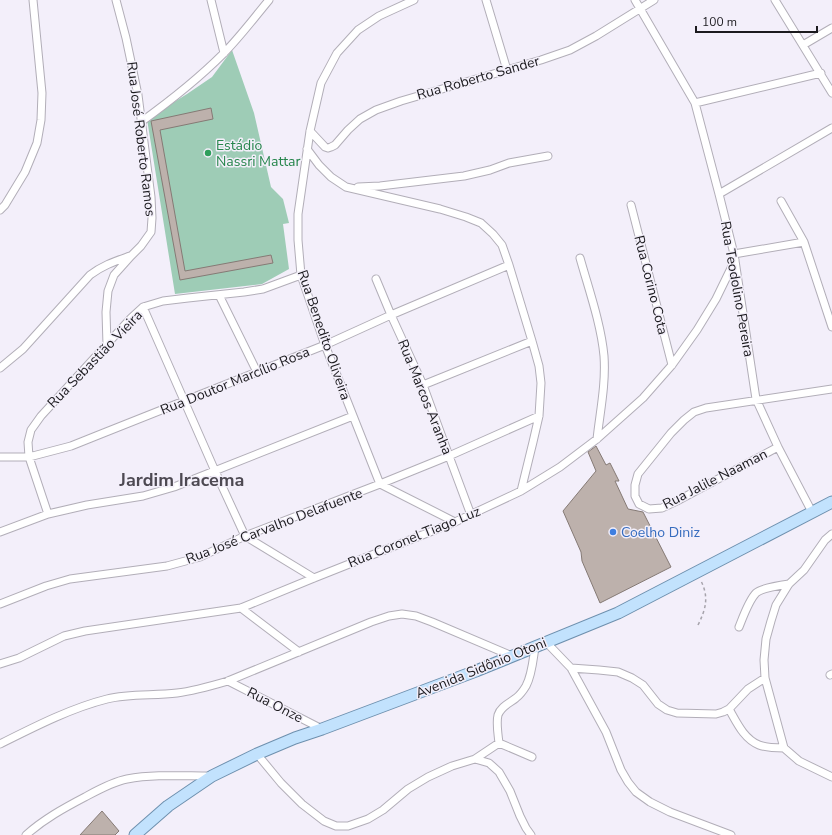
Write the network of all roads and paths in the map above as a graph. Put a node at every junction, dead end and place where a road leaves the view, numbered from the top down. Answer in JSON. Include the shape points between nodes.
{"nodes":[{"id":1,"x":33,"y":0,"type":"edge"},
{"id":2,"x":116,"y":0,"type":"edge"},
{"id":3,"x":211,"y":0,"type":"edge"},
{"id":4,"x":269,"y":0,"type":"edge"},
{"id":5,"x":414,"y":0,"type":"edge"},
{"id":6,"x":486,"y":0,"type":"edge"},
{"id":7,"x":635,"y":0,"type":"edge"},
{"id":8,"x":654,"y":0,"type":"edge"},
{"id":9,"x":775,"y":0,"type":"edge"},
{"id":10,"x":640,"y":8,"type":"junction"},
{"id":11,"x":832,"y":28,"type":"edge"},
{"id":12,"x":802,"y":45,"type":"junction"},
{"id":13,"x":224,"y":53,"type":"junction"},
{"id":14,"x":507,"y":70,"type":"junction"},
{"id":15,"x":821,"y":73,"type":"junction"},
{"id":16,"x":832,"y":93,"type":"edge"},
{"id":17,"x":695,"y":103,"type":"junction"},
{"id":18,"x":141,"y":122,"type":"junction"},
{"id":19,"x":832,"y":128,"type":"edge"},
{"id":20,"x":310,"y":131,"type":"junction"},
{"id":21,"x":307,"y":149,"type":"junction"},
{"id":22,"x":548,"y":156,"type":"dead end"},
{"id":23,"x":346,"y":187,"type":"junction"},
{"id":24,"x":719,"y":194,"type":"junction"},
{"id":25,"x":781,"y":201,"type":"dead end"},
{"id":26,"x":631,"y":205,"type":"dead end"},
{"id":27,"x":0,"y":210,"type":"edge"},
{"id":28,"x":804,"y":242,"type":"junction"},
{"id":29,"x":131,"y":256,"type":"junction"},
{"id":30,"x":734,"y":257,"type":"junction"},
{"id":31,"x":580,"y":258,"type":"dead end"},
{"id":32,"x":509,"y":265,"type":"junction"},
{"id":33,"x":300,"y":275,"type":"junction"},
{"id":34,"x":376,"y":280,"type":"dead end"},
{"id":35,"x":219,"y":295,"type":"junction"},
{"id":36,"x":143,"y":307,"type":"junction"},
{"id":37,"x":390,"y":315,"type":"junction"},
{"id":38,"x":832,"y":327,"type":"edge"},
{"id":39,"x":532,"y":341,"type":"junction"},
{"id":40,"x":107,"y":345,"type":"junction"},
{"id":41,"x":325,"y":345,"type":"junction"},
{"id":42,"x":672,"y":365,"type":"junction"},
{"id":43,"x":0,"y":368,"type":"edge"},
{"id":44,"x":257,"y":372,"type":"junction"},
{"id":45,"x":423,"y":386,"type":"junction"},
{"id":46,"x":832,"y":389,"type":"edge"},
{"id":47,"x":756,"y":399,"type":"junction"},
{"id":48,"x":184,"y":401,"type":"junction"},
{"id":49,"x":353,"y":416,"type":"junction"},
{"id":50,"x":538,"y":416,"type":"junction"},
{"id":51,"x":596,"y":439,"type":"junction"},
{"id":52,"x":778,"y":447,"type":"junction"},
{"id":53,"x":448,"y":456,"type":"junction"},
{"id":54,"x":0,"y":457,"type":"edge"},
{"id":55,"x":29,"y":457,"type":"junction"},
{"id":56,"x":215,"y":471,"type":"junction"},
{"id":57,"x":380,"y":484,"type":"junction"},
{"id":58,"x":521,"y":491,"type":"junction"},
{"id":59,"x":832,"y":502,"type":"edge"},
{"id":60,"x":812,"y":512,"type":"junction"},
{"id":61,"x":48,"y":514,"type":"junction"},
{"id":62,"x":471,"y":515,"type":"junction"},
{"id":63,"x":455,"y":522,"type":"junction"},
{"id":64,"x":0,"y":532,"type":"edge"},
{"id":65,"x":832,"y":534,"type":"edge"},
{"id":66,"x":245,"y":536,"type":"junction"},
{"id":67,"x":697,"y":572,"type":"junction"},
{"id":68,"x":314,"y":578,"type":"junction"},
{"id":69,"x":789,"y":584,"type":"junction"},
{"id":70,"x":0,"y":604,"type":"edge"},
{"id":71,"x":241,"y":608,"type":"junction"},
{"id":72,"x":698,"y":625,"type":"dead end"},
{"id":73,"x":739,"y":627,"type":"dead end"},
{"id":74,"x":546,"y":642,"type":"junction"},
{"id":75,"x":535,"y":647,"type":"junction"},
{"id":76,"x":299,"y":652,"type":"junction"},
{"id":77,"x":512,"y":656,"type":"junction"},
{"id":78,"x":0,"y":664,"type":"edge"},
{"id":79,"x":571,"y":668,"type":"junction"},
{"id":80,"x":765,"y":678,"type":"junction"},
{"id":81,"x":228,"y":681,"type":"junction"},
{"id":82,"x":729,"y":709,"type":"junction"},
{"id":83,"x":322,"y":729,"type":"junction"},
{"id":84,"x":499,"y":742,"type":"junction"},
{"id":85,"x":0,"y":744,"type":"edge"},
{"id":86,"x":784,"y":748,"type":"junction"},
{"id":87,"x":257,"y":754,"type":"junction"},
{"id":88,"x":532,"y":758,"type":"dead end"},
{"id":89,"x":475,"y":759,"type":"junction"},
{"id":90,"x":212,"y":776,"type":"junction"},
{"id":91,"x":832,"y":777,"type":"edge"},
{"id":92,"x":26,"y":835,"type":"edge"},
{"id":93,"x":135,"y":835,"type":"edge"},
{"id":94,"x":531,"y":835,"type":"edge"},
{"id":95,"x":731,"y":835,"type":"edge"}],
"edges":[{"from":1,"to":27,"type":"street","via":[[42,120],[37,143],[25,172]]},
{"from":2,"to":18,"type":"street","name":"Rua José Roberto Ramos","via":[[134,72]]},
{"from":3,"to":13,"type":"street"},
{"from":4,"to":13,"type":"street"},
{"from":5,"to":20,"type":"street","name":"Rua Benedito Oliveira","via":[[379,16],[358,30],[337,53],[321,83]]},
{"from":6,"to":14,"type":"street"},
{"from":7,"to":10,"type":"street","name":"Rua Teodolino Pereira"},
{"from":8,"to":10,"type":"street","name":"Rua Roberto Sander"},
{"from":9,"to":12,"type":"street"},
{"from":10,"to":14,"type":"street","name":"Rua Roberto Sander","via":[[570,50]]},
{"from":10,"to":17,"type":"street","name":"Rua Teodolino Pereira"},
{"from":11,"to":12,"type":"street"},
{"from":12,"to":15,"type":"street"},
{"from":13,"to":18,"type":"street","via":[[197,80]]},
{"from":14,"to":20,"type":"street","name":"Rua Roberto Sander","via":[[376,110],[360,119],[331,148],[325,147]]},
{"from":15,"to":16,"type":"street"},
{"from":15,"to":17,"type":"street"},
{"from":17,"to":24,"type":"street","name":"Rua Teodolino Pereira"},
{"from":18,"to":29,"type":"street","name":"Rua José Roberto Ramos","via":[[151,197],[151,232]]},
{"from":19,"to":24,"type":"street"},
{"from":20,"to":21,"type":"street","name":"Rua Benedito Oliveira"},
{"from":21,"to":23,"type":"street","via":[[319,166]]},
{"from":21,"to":33,"type":"street","name":"Rua Benedito Oliveira","via":[[298,214]]},
{"from":22,"to":23,"type":"street","via":[[509,163],[464,176],[380,186]]},
{"from":23,"to":32,"type":"street","via":[[440,209],[481,224],[494,234],[502,245]]},
{"from":24,"to":30,"type":"street","name":"Rua Teodolino Pereira"},
{"from":25,"to":28,"type":"street"},
{"from":26,"to":42,"type":"street","name":"Rua Corino Cota"},
{"from":28,"to":30,"type":"street"},
{"from":28,"to":38,"type":"street"},
{"from":29,"to":40,"type":"street","via":[[114,275],[108,290]]},
{"from":29,"to":43,"type":"street","via":[[112,262],[90,274],[23,349]]},
{"from":30,"to":42,"type":"street","name":"Rua Coronel Tiago Luz","via":[[716,299]]},
{"from":30,"to":47,"type":"street","name":"Rua Teodolino Pereira"},
{"from":31,"to":51,"type":"street","via":[[604,356],[604,378]]},
{"from":32,"to":37,"type":"street","name":"Rua Doutor Marcílio Rosa"},
{"from":32,"to":39,"type":"street"},
{"from":33,"to":35,"type":"street","name":"Rua Sebastião Vieira","via":[[263,289]]},
{"from":33,"to":41,"type":"street","name":"Rua Benedito Oliveira"},
{"from":34,"to":37,"type":"street","name":"Rua Marcos Aranha"},
{"from":35,"to":36,"type":"street","name":"Rua Sebastião Vieira","via":[[163,301]]},
{"from":35,"to":44,"type":"street"},
{"from":36,"to":40,"type":"street","name":"Rua Sebastião Vieira"},
{"from":36,"to":48,"type":"street"},
{"from":37,"to":41,"type":"street","name":"Rua Doutor Marcílio Rosa"},
{"from":37,"to":45,"type":"street","name":"Rua Marcos Aranha"},
{"from":39,"to":45,"type":"street"},
{"from":39,"to":50,"type":"street","via":[[541,383]]},
{"from":40,"to":55,"type":"street","name":"Rua Sebastião Vieira","via":[[46,410],[31,430],[28,442]]},
{"from":41,"to":44,"type":"street","name":"Rua Doutor Marcílio Rosa"},
{"from":41,"to":49,"type":"street","name":"Rua Benedito Oliveira"},
{"from":42,"to":51,"type":"street","name":"Rua Coronel Tiago Luz","via":[[643,398]]},
{"from":44,"to":48,"type":"street","name":"Rua Doutor Marcílio Rosa"},
{"from":45,"to":53,"type":"street","name":"Rua Marcos Aranha"},
{"from":46,"to":47,"type":"street","name":"Rua Jalile Naaman"},
{"from":47,"to":52,"type":"street","name":"Rua Teodolino Pereira"},
{"from":47,"to":52,"type":"street","name":"Rua Jalile Naaman","via":[[706,408],[694,412],[684,420],[638,474],[635,496],[639,504],[649,509],[662,508]]},
{"from":48,"to":55,"type":"street","name":"Rua Doutor Marcílio Rosa","via":[[77,443]]},
{"from":48,"to":56,"type":"street"},
{"from":49,"to":56,"type":"street"},
{"from":49,"to":57,"type":"street","name":"Rua Benedito Oliveira"},
{"from":50,"to":53,"type":"street","name":"Rua José Carvalho Delafuente"},
{"from":50,"to":58,"type":"street"},
{"from":51,"to":58,"type":"street","name":"Rua Coronel Tiago Luz","via":[[560,467]]},
{"from":52,"to":60,"type":"street","name":"Rua Teodolino Pereira"},
{"from":53,"to":57,"type":"street","name":"Rua José Carvalho Delafuente"},
{"from":53,"to":62,"type":"street","name":"Rua Marcos Aranha"},
{"from":54,"to":55,"type":"street","name":"Rua Doutor Marcílio Rosa"},
{"from":55,"to":61,"type":"street","name":"Rua Sebastião Vieira"},
{"from":56,"to":61,"type":"street","via":[[143,496]]},
{"from":56,"to":66,"type":"street"},
{"from":57,"to":63,"type":"street"},
{"from":57,"to":66,"type":"street","name":"Rua José Carvalho Delafuente"},
{"from":58,"to":62,"type":"street","name":"Rua Coronel Tiago Luz"},
{"from":59,"to":60,"type":"main road","name":"Avenida Sidônio Otoni"},
{"from":60,"to":67,"type":"main road","name":"Avenida Sidônio Otoni"},
{"from":61,"to":64,"type":"street"},
{"from":62,"to":63,"type":"street","name":"Rua Coronel Tiago Luz"},
{"from":63,"to":68,"type":"street","name":"Rua Coronel Tiago Luz"},
{"from":65,"to":69,"type":"street","via":[[804,570]]},
{"from":66,"to":68,"type":"street"},
{"from":66,"to":70,"type":"street","name":"Rua José Carvalho Delafuente","via":[[193,559],[167,566],[70,579]]},
{"from":67,"to":72,"type":"path","via":[[705,589],[706,602]]},
{"from":67,"to":74,"type":"main road","name":"Avenida Sidônio Otoni","via":[[618,613]]},
{"from":68,"to":71,"type":"street","name":"Rua Coronel Tiago Luz"},
{"from":69,"to":73,"type":"street","via":[[756,593]]},
{"from":69,"to":80,"type":"street","via":[[770,621],[764,660]]},
{"from":71,"to":76,"type":"street"},
{"from":71,"to":78,"type":"street","name":"Rua Coronel Tiago Luz","via":[[85,631],[64,636],[19,658]]},
{"from":74,"to":75,"type":"main road","name":"Avenida Sidônio Otoni"},
{"from":74,"to":79,"type":"street"},
{"from":75,"to":77,"type":"main road","name":"Avenida Sidônio Otoni"},
{"from":75,"to":84,"type":"street","via":[[527,685],[516,699],[503,706],[498,715]]},
{"from":76,"to":77,"type":"street","via":[[371,622],[402,614],[432,622]]},
{"from":76,"to":81,"type":"street"},
{"from":77,"to":83,"type":"main road","name":"Avenida Sidônio Otoni"},
{"from":79,"to":82,"type":"street","via":[[618,672],[643,685],[658,704],[677,713],[716,714]]},
{"from":79,"to":95,"type":"street","via":[[606,732],[621,770],[636,792],[670,812]]},
{"from":80,"to":82,"type":"street","via":[[748,689]]},
{"from":80,"to":86,"type":"street"},
{"from":81,"to":83,"type":"street","name":"Rua Onze"},
{"from":81,"to":85,"type":"street","via":[[178,693],[108,698],[41,724]]},
{"from":82,"to":86,"type":"street","via":[[743,733],[751,740],[760,745]]},
{"from":83,"to":87,"type":"main road","name":"Avenida Sidônio Otoni"},
{"from":84,"to":88,"type":"street"},
{"from":84,"to":89,"type":"street"},
{"from":86,"to":91,"type":"street","via":[[800,761]]},
{"from":87,"to":89,"type":"street","via":[[302,804],[324,821],[336,826],[348,826],[368,819],[428,777]]},
{"from":87,"to":90,"type":"main road","name":"Avenida Sidônio Otoni"},
{"from":89,"to":94,"type":"street","via":[[488,763],[499,772]]},
{"from":90,"to":92,"type":"street","via":[[150,776],[102,787],[46,818]]},
{"from":90,"to":93,"type":"main road","name":"Avenida Sidônio Otoni","via":[[168,806]]}]}
